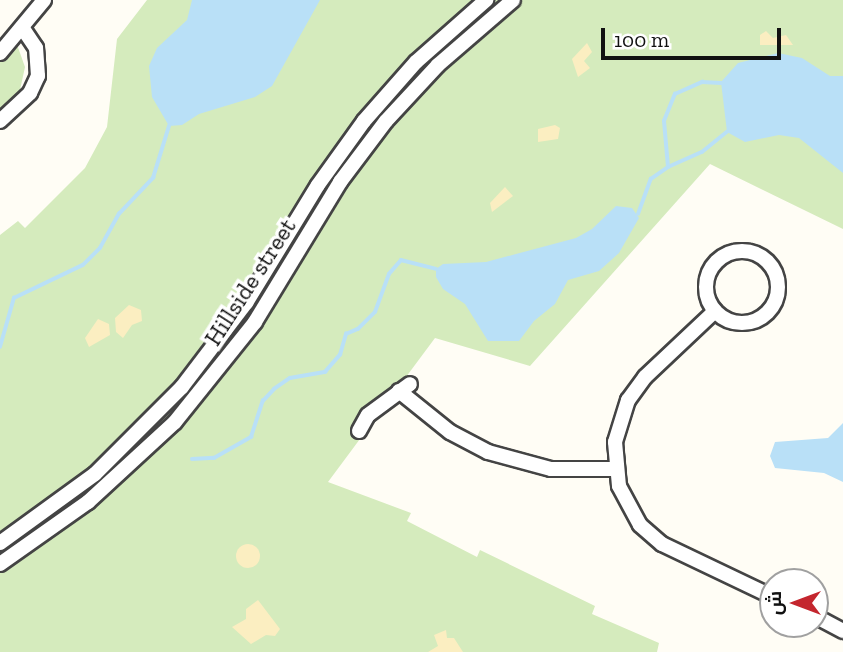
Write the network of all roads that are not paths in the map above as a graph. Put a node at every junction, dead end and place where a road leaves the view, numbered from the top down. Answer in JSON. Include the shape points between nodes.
{"nodes":[{"id":1,"x":44,"y":0,"type":"edge"},
{"id":2,"x":485,"y":0,"type":"edge"},
{"id":3,"x":513,"y":0,"type":"edge"},
{"id":4,"x":22,"y":27,"type":"junction"},
{"id":5,"x":0,"y":53,"type":"edge"},
{"id":6,"x":0,"y":121,"type":"edge"},
{"id":7,"x":715,"y":311,"type":"junction"},
{"id":8,"x":359,"y":430,"type":"dead end"},
{"id":9,"x":616,"y":469,"type":"junction"},
{"id":10,"x":0,"y":543,"type":"edge"},
{"id":11,"x":0,"y":564,"type":"edge"},
{"id":12,"x":759,"y":590,"type":"edge"}],
"edges":[{"from":1,"to":4,"type":"street"},
{"from":2,"to":10,"type":"street","name":"Hillside street","via":[[425,53],[364,121],[318,185],[246,303],[176,395],[95,474]]},
{"from":3,"to":11,"type":"street","name":"Hillside street","via":[[438,65],[386,121],[334,193],[256,322],[175,422],[88,502]]},
{"from":4,"to":5,"type":"street"},
{"from":4,"to":6,"type":"street","via":[[37,48],[38,76],[30,93]]},
{"from":7,"to":7,"type":"street","via":[[737,323],[761,317],[778,290],[771,266],[751,252],[734,251],[719,258],[707,279],[707,296]]},
{"from":7,"to":9,"type":"street","via":[[645,377],[628,400],[617,428]]},
{"from":8,"to":9,"type":"street","via":[[368,415],[404,387],[450,432],[498,456],[551,469]]},
{"from":9,"to":12,"type":"street","via":[[624,500],[650,535]]}]}
